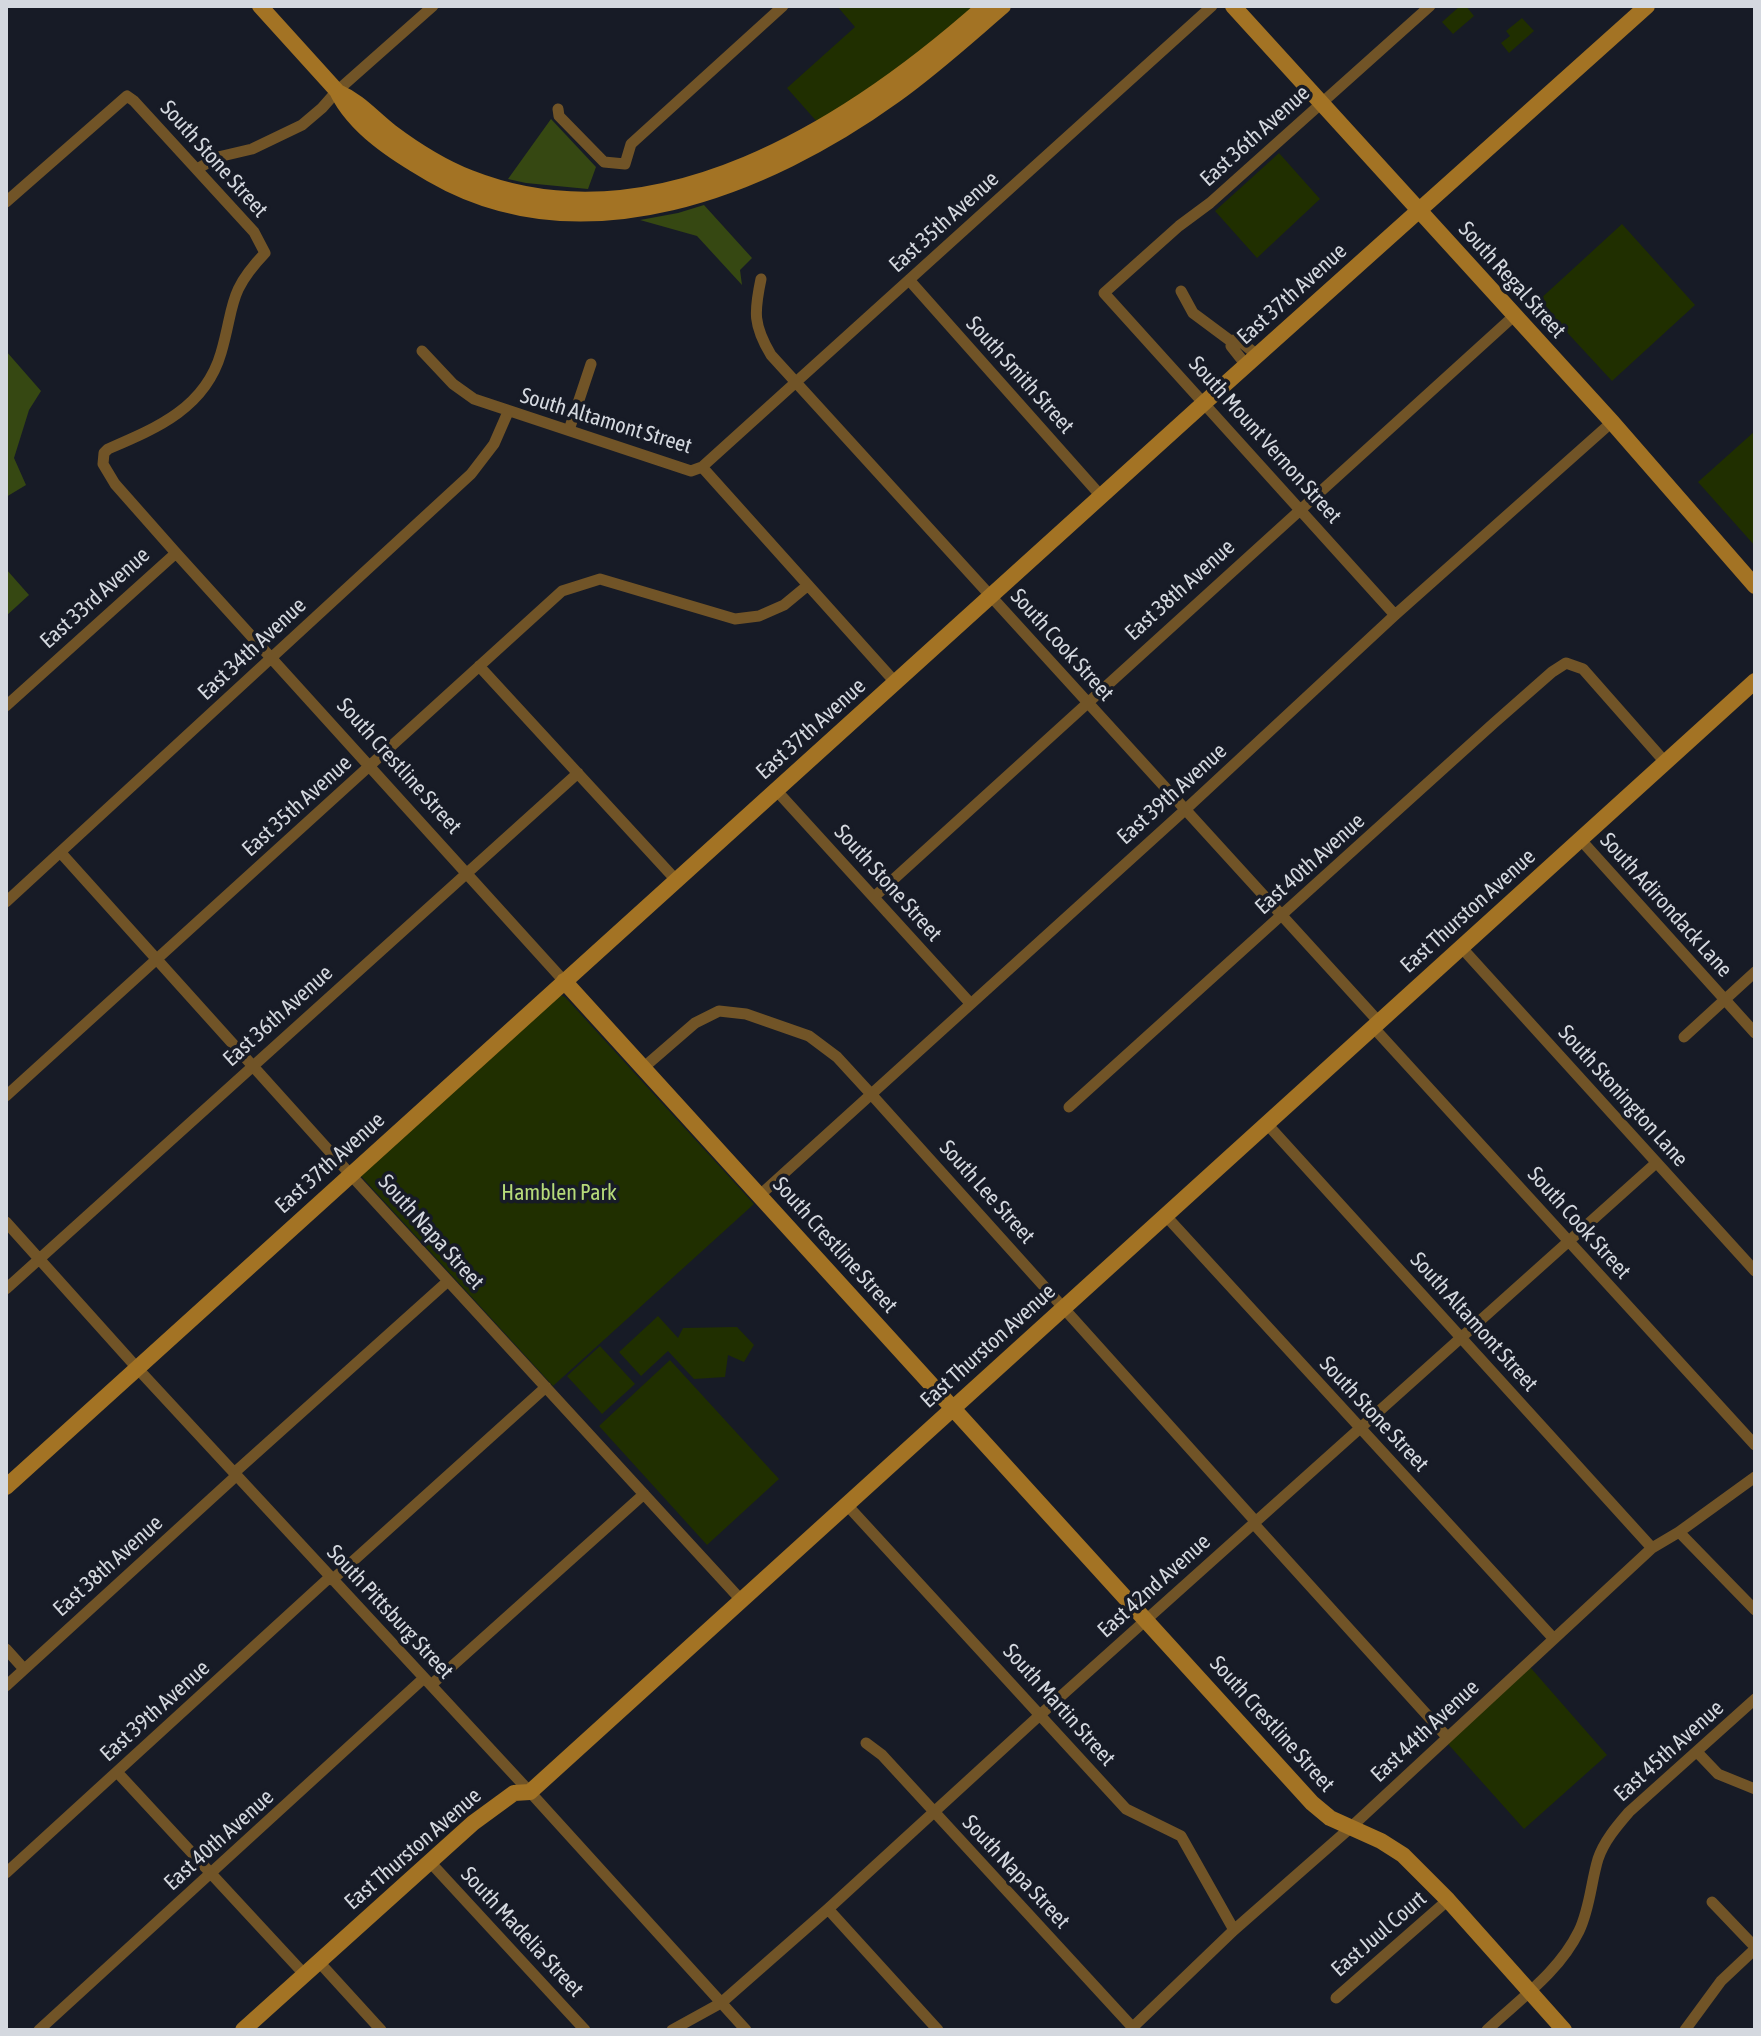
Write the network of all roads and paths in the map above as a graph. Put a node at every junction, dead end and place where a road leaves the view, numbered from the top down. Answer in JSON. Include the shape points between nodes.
{"nodes":[{"id":1,"x":260,"y":6,"type":"edge"},
{"id":2,"x":433,"y":6,"type":"edge"},
{"id":3,"x":783,"y":6,"type":"edge"},
{"id":4,"x":985,"y":6,"type":"edge"},
{"id":5,"x":1003,"y":6,"type":"edge"},
{"id":6,"x":1212,"y":6,"type":"edge"},
{"id":7,"x":1233,"y":6,"type":"edge"},
{"id":8,"x":1430,"y":6,"type":"edge"},
{"id":9,"x":1647,"y":6,"type":"edge"},
{"id":10,"x":337,"y":91,"type":"junction"},
{"id":11,"x":1321,"y":104,"type":"junction"},
{"id":12,"x":558,"y":109,"type":"dead end"},
{"id":13,"x":197,"y":169,"type":"junction"},
{"id":14,"x":6,"y":202,"type":"edge"},
{"id":15,"x":1419,"y":209,"type":"junction"},
{"id":16,"x":761,"y":279,"type":"dead end"},
{"id":17,"x":910,"y":281,"type":"junction"},
{"id":18,"x":1181,"y":291,"type":"dead end"},
{"id":19,"x":1104,"y":293,"type":"joint"},
{"id":20,"x":1515,"y":315,"type":"junction"},
{"id":21,"x":422,"y":351,"type":"dead end"},
{"id":22,"x":1251,"y":360,"type":"junction"},
{"id":23,"x":591,"y":364,"type":"dead end"},
{"id":24,"x":795,"y":381,"type":"junction"},
{"id":25,"x":1204,"y":403,"type":"junction"},
{"id":26,"x":508,"y":412,"type":"junction"},
{"id":27,"x":1612,"y":422,"type":"junction"},
{"id":28,"x":569,"y":430,"type":"junction"},
{"id":29,"x":102,"y":459,"type":"joint"},
{"id":30,"x":702,"y":467,"type":"junction"},
{"id":31,"x":1101,"y":496,"type":"junction"},
{"id":32,"x":1300,"y":508,"type":"junction"},
{"id":33,"x":176,"y":553,"type":"junction"},
{"id":34,"x":807,"y":586,"type":"junction"},
{"id":35,"x":1755,"y":586,"type":"edge"},
{"id":36,"x":990,"y":596,"type":"junction"},
{"id":37,"x":1395,"y":615,"type":"junction"},
{"id":38,"x":272,"y":658,"type":"junction"},
{"id":39,"x":479,"y":666,"type":"junction"},
{"id":40,"x":1755,"y":681,"type":"edge"},
{"id":41,"x":895,"y":682,"type":"junction"},
{"id":42,"x":1086,"y":702,"type":"junction"},
{"id":43,"x":6,"y":706,"type":"edge"},
{"id":44,"x":1665,"y":762,"type":"junction"},
{"id":45,"x":370,"y":767,"type":"junction"},
{"id":46,"x":578,"y":773,"type":"junction"},
{"id":47,"x":776,"y":790,"type":"junction"},
{"id":48,"x":1186,"y":809,"type":"junction"},
{"id":49,"x":1580,"y":839,"type":"junction"},
{"id":50,"x":61,"y":853,"type":"junction"},
{"id":51,"x":467,"y":874,"type":"junction"},
{"id":52,"x":676,"y":880,"type":"junction"},
{"id":53,"x":874,"y":897,"type":"junction"},
{"id":54,"x":6,"y":902,"type":"edge"},
{"id":55,"x":1282,"y":917,"type":"junction"},
{"id":56,"x":1461,"y":947,"type":"junction"},
{"id":57,"x":158,"y":960,"type":"junction"},
{"id":58,"x":1755,"y":972,"type":"edge"},
{"id":59,"x":564,"y":981,"type":"junction"},
{"id":60,"x":1724,"y":1000,"type":"junction"},
{"id":61,"x":970,"y":1003,"type":"junction"},
{"id":62,"x":1376,"y":1024,"type":"junction"},
{"id":63,"x":1755,"y":1033,"type":"edge"},
{"id":64,"x":1684,"y":1037,"type":"dead end"},
{"id":65,"x":253,"y":1066,"type":"junction"},
{"id":66,"x":643,"y":1068,"type":"junction"},
{"id":67,"x":871,"y":1094,"type":"junction"},
{"id":68,"x":6,"y":1096,"type":"edge"},
{"id":69,"x":1069,"y":1107,"type":"dead end"},
{"id":70,"x":1267,"y":1124,"type":"junction"},
{"id":71,"x":1656,"y":1163,"type":"junction"},
{"id":72,"x":350,"y":1174,"type":"junction"},
{"id":73,"x":760,"y":1195,"type":"junction"},
{"id":74,"x":1165,"y":1215,"type":"junction"},
{"id":75,"x":6,"y":1222,"type":"edge"},
{"id":76,"x":1569,"y":1242,"type":"junction"},
{"id":77,"x":39,"y":1259,"type":"junction"},
{"id":78,"x":1755,"y":1271,"type":"edge"},
{"id":79,"x":448,"y":1281,"type":"junction"},
{"id":80,"x":6,"y":1289,"type":"edge"},
{"id":81,"x":1064,"y":1307,"type":"junction"},
{"id":82,"x":1461,"y":1337,"type":"junction"},
{"id":83,"x":138,"y":1369,"type":"junction"},
{"id":84,"x":546,"y":1387,"type":"junction"},
{"id":85,"x":953,"y":1408,"type":"junction"},
{"id":86,"x":1360,"y":1428,"type":"junction"},
{"id":87,"x":1755,"y":1445,"type":"edge"},
{"id":88,"x":235,"y":1475,"type":"junction"},
{"id":89,"x":1755,"y":1477,"type":"edge"},
{"id":90,"x":6,"y":1487,"type":"edge"},
{"id":91,"x":644,"y":1494,"type":"junction"},
{"id":92,"x":847,"y":1505,"type":"junction"},
{"id":93,"x":1255,"y":1523,"type":"junction"},
{"id":94,"x":1679,"y":1532,"type":"junction"},
{"id":95,"x":1652,"y":1548,"type":"junction"},
{"id":96,"x":331,"y":1579,"type":"junction"},
{"id":97,"x":742,"y":1601,"type":"junction"},
{"id":98,"x":1755,"y":1610,"type":"edge"},
{"id":99,"x":1147,"y":1619,"type":"junction"},
{"id":100,"x":1554,"y":1639,"type":"junction"},
{"id":101,"x":6,"y":1649,"type":"edge"},
{"id":102,"x":24,"y":1669,"type":"junction"},
{"id":103,"x":428,"y":1682,"type":"junction"},
{"id":104,"x":6,"y":1686,"type":"edge"},
{"id":105,"x":1755,"y":1699,"type":"edge"},
{"id":106,"x":1041,"y":1714,"type":"junction"},
{"id":107,"x":1447,"y":1737,"type":"junction"},
{"id":108,"x":866,"y":1743,"type":"dead end"},
{"id":109,"x":1698,"y":1753,"type":"junction"},
{"id":110,"x":117,"y":1772,"type":"junction"},
{"id":111,"x":1755,"y":1789,"type":"edge"},
{"id":112,"x":530,"y":1792,"type":"junction"},
{"id":113,"x":934,"y":1812,"type":"junction"},
{"id":114,"x":1349,"y":1829,"type":"junction"},
{"id":115,"x":430,"y":1862,"type":"junction"},
{"id":116,"x":6,"y":1873,"type":"edge"},
{"id":117,"x":211,"y":1874,"type":"junction"},
{"id":118,"x":1448,"y":1900,"type":"junction"},
{"id":119,"x":1712,"y":1902,"type":"dead end"},
{"id":120,"x":828,"y":1909,"type":"junction"},
{"id":121,"x":1234,"y":1930,"type":"junction"},
{"id":122,"x":1755,"y":1948,"type":"edge"},
{"id":123,"x":319,"y":1962,"type":"junction"},
{"id":124,"x":305,"y":1975,"type":"junction"},
{"id":125,"x":1529,"y":1991,"type":"junction"},
{"id":126,"x":1336,"y":1998,"type":"dead end"},
{"id":127,"x":721,"y":2003,"type":"junction"},
{"id":128,"x":1133,"y":2029,"type":"edge"},
{"id":129,"x":39,"y":2030,"type":"edge"},
{"id":130,"x":243,"y":2030,"type":"edge"},
{"id":131,"x":381,"y":2030,"type":"edge"},
{"id":132,"x":585,"y":2030,"type":"edge"},
{"id":133,"x":672,"y":2030,"type":"edge"},
{"id":134,"x":746,"y":2030,"type":"edge"},
{"id":135,"x":938,"y":2030,"type":"edge"},
{"id":136,"x":1487,"y":2030,"type":"edge"},
{"id":137,"x":1564,"y":2030,"type":"edge"},
{"id":138,"x":1685,"y":2030,"type":"edge"}],
"edges":[{"from":1,"to":10,"type":"street"},
{"from":2,"to":10,"type":"street"},
{"from":3,"to":12,"type":"street","via":[[631,144],[625,164],[604,162]]},
{"from":4,"to":10,"type":"street","via":[[902,76],[817,129],[708,178],[646,196],[583,201],[500,189],[429,157]]},
{"from":5,"to":10,"type":"street","via":[[896,94],[821,143],[685,200],[618,213],[522,208],[445,182],[367,129]]},
{"from":6,"to":17,"type":"street","name":"East 35th Avenue"},
{"from":7,"to":11,"type":"street","name":"South Regal Street"},
{"from":8,"to":11,"type":"street","name":"East 36th Avenue"},
{"from":9,"to":15,"type":"street","name":"East 37th Avenue"},
{"from":10,"to":13,"type":"street","via":[[313,117],[280,138]]},
{"from":11,"to":15,"type":"street","name":"South Regal Street"},
{"from":11,"to":19,"type":"street","name":"East 36th Avenue"},
{"from":13,"to":14,"type":"street","name":"South Stone Street","via":[[127,96]]},
{"from":13,"to":29,"type":"street","name":"South Stone Street","via":[[254,232],[265,253],[238,287],[221,354],[197,398],[168,421],[108,449]]},
{"from":15,"to":20,"type":"street","name":"South Regal Street"},
{"from":15,"to":22,"type":"street","name":"East 37th Avenue"},
{"from":16,"to":24,"type":"street","name":"South Cook Street","via":[[755,309],[758,334]]},
{"from":17,"to":24,"type":"street","name":"East 35th Avenue"},
{"from":17,"to":31,"type":"street","name":"South Smith Street"},
{"from":18,"to":22,"type":"street","via":[[1193,313]]},
{"from":19,"to":25,"type":"street","name":"South Mount Vernon Street"},
{"from":20,"to":27,"type":"street","name":"South Regal Street"},
{"from":20,"to":32,"type":"street","name":"East 38th Avenue"},
{"from":21,"to":26,"type":"street","name":"South Altamont Street","via":[[474,399]]},
{"from":22,"to":25,"type":"street","name":"East 37th Avenue"},
{"from":23,"to":28,"type":"street"},
{"from":24,"to":30,"type":"street","name":"East 35th Avenue"},
{"from":24,"to":36,"type":"street","name":"South Cook Street"},
{"from":25,"to":31,"type":"street","name":"East 37th Avenue"},
{"from":25,"to":32,"type":"street","name":"South Mount Vernon Street"},
{"from":26,"to":28,"type":"street","name":"South Altamont Street"},
{"from":26,"to":38,"type":"street","name":"East 34th Avenue","via":[[494,444],[471,474]]},
{"from":27,"to":35,"type":"street","name":"South Regal Street"},
{"from":27,"to":37,"type":"street","name":"East 39th Avenue"},
{"from":28,"to":30,"type":"street","name":"South Altamont Street","via":[[691,471]]},
{"from":29,"to":33,"type":"street","name":"South Crestline Street","via":[[115,484]]},
{"from":30,"to":34,"type":"street","name":"South Altamont Street"},
{"from":31,"to":36,"type":"street","name":"East 37th Avenue"},
{"from":32,"to":37,"type":"street","name":"South Mount Vernon Street"},
{"from":32,"to":42,"type":"street","name":"East 38th Avenue"},
{"from":33,"to":38,"type":"street","name":"South Crestline Street"},
{"from":33,"to":43,"type":"street","name":"East 33rd Avenue"},
{"from":34,"to":39,"type":"street","name":"East 35th Avenue","via":[[784,605],[735,619],[600,579],[578,584],[562,591]]},
{"from":34,"to":41,"type":"street","name":"South Altamont Street"},
{"from":36,"to":41,"type":"street","name":"East 37th Avenue"},
{"from":36,"to":42,"type":"street","name":"South Cook Street"},
{"from":37,"to":48,"type":"street","name":"East 39th Avenue"},
{"from":38,"to":45,"type":"street","name":"South Crestline Street"},
{"from":38,"to":50,"type":"street","name":"East 34th Avenue"},
{"from":39,"to":45,"type":"street","name":"East 35th Avenue"},
{"from":39,"to":46,"type":"street"},
{"from":40,"to":44,"type":"street","name":"East Thurston Avenue"},
{"from":41,"to":47,"type":"street","name":"East 37th Avenue"},
{"from":42,"to":48,"type":"street","name":"South Cook Street"},
{"from":42,"to":53,"type":"street","name":"East 38th Avenue"},
{"from":44,"to":49,"type":"street","name":"East Thurston Avenue"},
{"from":44,"to":55,"type":"street","name":"East 40th Avenue","via":[[1583,669],[1566,663]]},
{"from":45,"to":51,"type":"street","name":"South Crestline Street"},
{"from":45,"to":57,"type":"street","name":"East 35th Avenue"},
{"from":46,"to":51,"type":"street","name":"East 36th Avenue"},
{"from":46,"to":52,"type":"street"},
{"from":47,"to":52,"type":"street","name":"East 37th Avenue"},
{"from":47,"to":53,"type":"street","name":"South Stone Street"},
{"from":48,"to":55,"type":"street","name":"South Cook Street"},
{"from":48,"to":61,"type":"street","name":"East 39th Avenue"},
{"from":49,"to":56,"type":"street","name":"East Thurston Avenue"},
{"from":49,"to":60,"type":"street","name":"South Adirondack Lane"},
{"from":50,"to":54,"type":"street","name":"East 34th Avenue"},
{"from":50,"to":57,"type":"street","name":"South Napa Street"},
{"from":51,"to":59,"type":"street","name":"South Crestline Street"},
{"from":51,"to":65,"type":"street","name":"East 36th Avenue"},
{"from":52,"to":59,"type":"street","name":"East 37th Avenue"},
{"from":53,"to":61,"type":"street","name":"South Stone Street"},
{"from":55,"to":62,"type":"street","name":"South Cook Street"},
{"from":55,"to":69,"type":"street","name":"East 40th Avenue"},
{"from":56,"to":62,"type":"street","name":"East Thurston Avenue"},
{"from":56,"to":71,"type":"street","name":"South Stonington Lane"},
{"from":57,"to":65,"type":"street","name":"South Napa Street"},
{"from":57,"to":68,"type":"street","name":"East 35th Avenue"},
{"from":58,"to":60,"type":"street"},
{"from":59,"to":66,"type":"street","name":"South Crestline Street"},
{"from":59,"to":72,"type":"street","name":"East 37th Avenue"},
{"from":60,"to":63,"type":"street","name":"South Adirondack Lane"},
{"from":60,"to":64,"type":"street"},
{"from":61,"to":67,"type":"street","name":"East 39th Avenue"},
{"from":62,"to":70,"type":"street","name":"East Thurston Avenue"},
{"from":62,"to":76,"type":"street","name":"South Cook Street"},
{"from":65,"to":72,"type":"street","name":"South Napa Street"},
{"from":65,"to":77,"type":"street","name":"East 36th Avenue"},
{"from":66,"to":67,"type":"street","name":"South Lee Street","via":[[695,1023],[719,1011],[746,1014],[809,1036]]},
{"from":66,"to":73,"type":"street","name":"South Crestline Street"},
{"from":67,"to":73,"type":"street","name":"East 39th Avenue"},
{"from":67,"to":81,"type":"street","name":"South Lee Street"},
{"from":70,"to":74,"type":"street","name":"East Thurston Avenue"},
{"from":70,"to":82,"type":"street","name":"South Altamont Street"},
{"from":71,"to":76,"type":"street","name":"East 42nd Avenue"},
{"from":71,"to":78,"type":"street","name":"South Stonington Lane"},
{"from":72,"to":79,"type":"street","name":"South Napa Street"},
{"from":72,"to":83,"type":"street","name":"East 37th Avenue"},
{"from":73,"to":85,"type":"street","name":"South Crestline Street"},
{"from":74,"to":81,"type":"street","name":"East Thurston Avenue"},
{"from":74,"to":86,"type":"street","name":"South Stone Street"},
{"from":75,"to":77,"type":"street","name":"South Pittsburg Street"},
{"from":76,"to":82,"type":"street","name":"East 42nd Avenue"},
{"from":76,"to":87,"type":"street","name":"South Cook Street"},
{"from":77,"to":80,"type":"street","name":"East 36th Avenue"},
{"from":77,"to":83,"type":"street","name":"South Pittsburg Street"},
{"from":79,"to":84,"type":"street","name":"South Napa Street"},
{"from":79,"to":88,"type":"street","name":"East 38th Avenue"},
{"from":81,"to":85,"type":"street","name":"East Thurston Avenue"},
{"from":81,"to":93,"type":"street","name":"South Lee Street"},
{"from":82,"to":86,"type":"street","name":"East 42nd Avenue"},
{"from":82,"to":95,"type":"street","name":"South Altamont Street"},
{"from":83,"to":88,"type":"street","name":"South Pittsburg Street"},
{"from":83,"to":90,"type":"street","name":"East 37th Avenue"},
{"from":84,"to":91,"type":"street","name":"South Napa Street"},
{"from":84,"to":96,"type":"street","name":"East 39th Avenue"},
{"from":85,"to":92,"type":"street","name":"East Thurston Avenue"},
{"from":85,"to":99,"type":"street","name":"South Crestline Street"},
{"from":86,"to":93,"type":"street","name":"East 42nd Avenue"},
{"from":86,"to":100,"type":"street","name":"South Stone Street"},
{"from":88,"to":96,"type":"street","name":"South Pittsburg Street"},
{"from":88,"to":102,"type":"street","name":"East 38th Avenue"},
{"from":89,"to":94,"type":"street","name":"East 44th Avenue"},
{"from":91,"to":97,"type":"street","name":"South Napa Street"},
{"from":91,"to":103,"type":"street","name":"East 40th Avenue"},
{"from":92,"to":97,"type":"street","name":"East Thurston Avenue"},
{"from":92,"to":106,"type":"street","name":"South Martin Street"},
{"from":93,"to":99,"type":"street","name":"East 42nd Avenue"},
{"from":93,"to":107,"type":"street","name":"South Lee Street"},
{"from":94,"to":95,"type":"street","name":"East 44th Avenue"},
{"from":94,"to":98,"type":"street"},
{"from":95,"to":100,"type":"street","name":"East 44th Avenue"},
{"from":96,"to":103,"type":"street","name":"South Pittsburg Street"},
{"from":96,"to":110,"type":"street","name":"East 39th Avenue"},
{"from":97,"to":112,"type":"street","name":"East Thurston Avenue"},
{"from":99,"to":106,"type":"street","name":"East 42nd Avenue"},
{"from":99,"to":114,"type":"street","name":"South Crestline Street","via":[[1312,1803]]},
{"from":100,"to":107,"type":"street","name":"East 44th Avenue"},
{"from":101,"to":102,"type":"street"},
{"from":102,"to":104,"type":"street","name":"East 38th Avenue"},
{"from":103,"to":112,"type":"street","name":"South Pittsburg Street"},
{"from":103,"to":117,"type":"street","name":"East 40th Avenue"},
{"from":105,"to":109,"type":"street","name":"East 45th Avenue"},
{"from":106,"to":113,"type":"street","name":"East 42nd Avenue"},
{"from":106,"to":121,"type":"street","name":"South Martin Street","via":[[1126,1809],[1181,1836]]},
{"from":107,"to":114,"type":"street","name":"East 44th Avenue"},
{"from":108,"to":113,"type":"street","name":"South Napa Street"},
{"from":109,"to":111,"type":"street","via":[[1718,1774]]},
{"from":109,"to":125,"type":"street","name":"East 45th Avenue","via":[[1611,1833],[1599,1857],[1580,1929],[1560,1965]]},
{"from":110,"to":116,"type":"street","name":"East 39th Avenue"},
{"from":110,"to":117,"type":"street"},
{"from":112,"to":115,"type":"street","name":"East Thurston Avenue","via":[[514,1793],[497,1804]]},
{"from":112,"to":127,"type":"street","name":"South Pittsburg Street"},
{"from":113,"to":120,"type":"street","name":"East 42nd Avenue"},
{"from":113,"to":128,"type":"street","name":"South Napa Street"},
{"from":114,"to":118,"type":"street","name":"South Crestline Street","via":[[1403,1855]]},
{"from":114,"to":121,"type":"street","name":"East 44th Avenue"},
{"from":115,"to":123,"type":"street","name":"East Thurston Avenue"},
{"from":115,"to":132,"type":"street","name":"South Madelia Street"},
{"from":117,"to":124,"type":"street"},
{"from":117,"to":129,"type":"street","name":"East 40th Avenue"},
{"from":118,"to":125,"type":"street","name":"South Crestline Street"},
{"from":118,"to":126,"type":"street","name":"East Juul Court"},
{"from":119,"to":122,"type":"street"},
{"from":120,"to":127,"type":"street","name":"East 42nd Avenue"},
{"from":120,"to":135,"type":"street"},
{"from":121,"to":128,"type":"street","name":"East 44th Avenue"},
{"from":122,"to":138,"type":"street","via":[[1721,1981]]},
{"from":123,"to":124,"type":"street","name":"East Thurston Avenue"},
{"from":123,"to":131,"type":"street"},
{"from":124,"to":130,"type":"street","name":"East Thurston Avenue"},
{"from":125,"to":136,"type":"street","name":"East 45th Avenue"},
{"from":125,"to":137,"type":"street","name":"South Crestline Street"},
{"from":127,"to":133,"type":"street","name":"East 42nd Avenue"},
{"from":127,"to":134,"type":"street","name":"South Pittsburg Street"}]}
